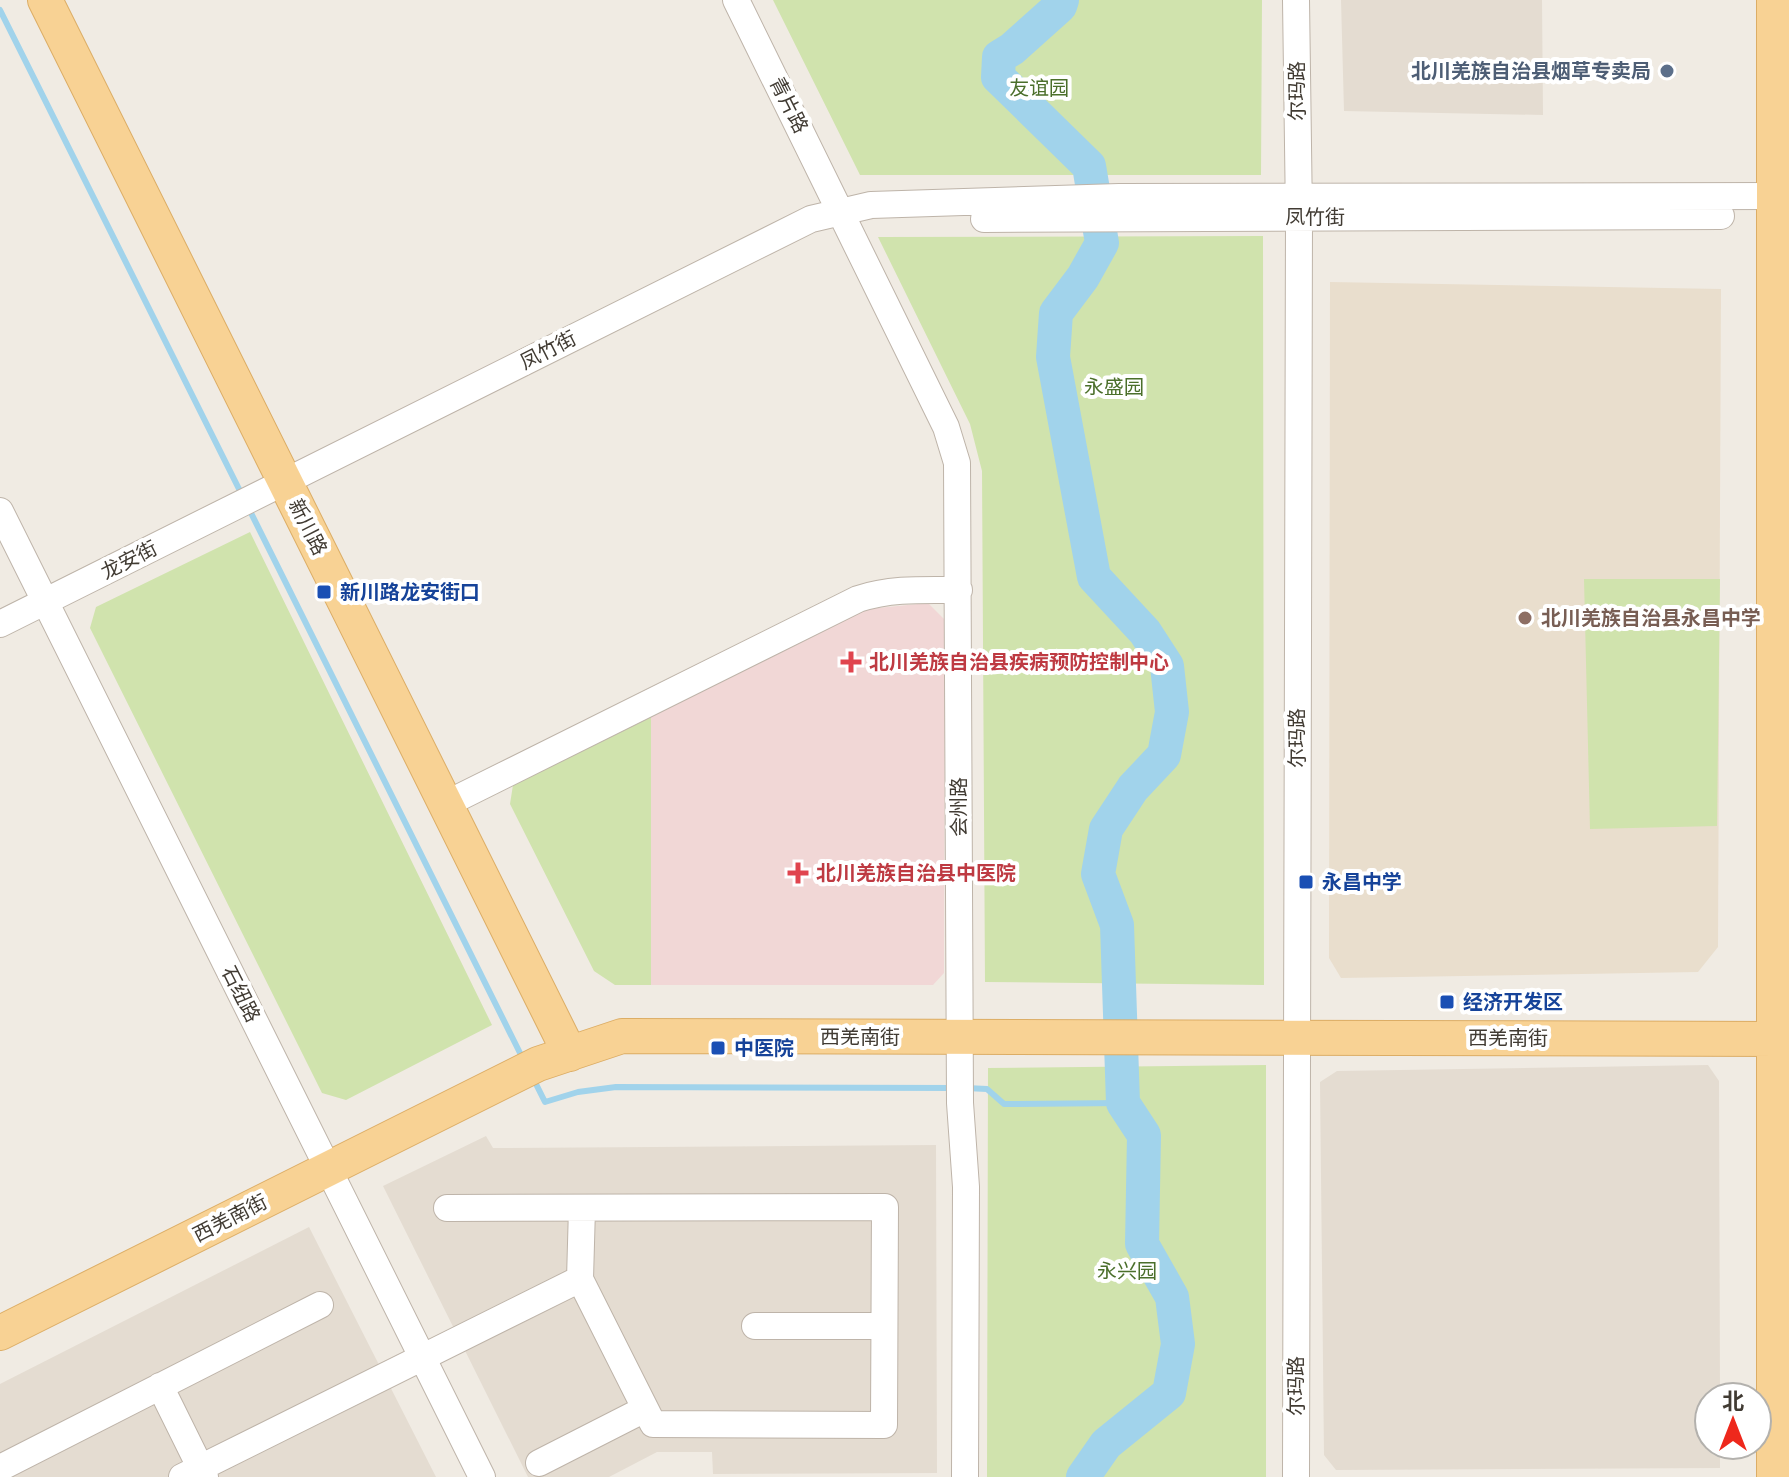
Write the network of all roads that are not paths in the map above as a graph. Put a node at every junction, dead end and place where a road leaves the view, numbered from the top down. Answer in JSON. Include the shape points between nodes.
{"nodes":[{"id":1,"x":45,"y":0,"type":"edge"},
{"id":2,"x":67,"y":0,"type":"edge"},
{"id":3,"x":736,"y":0,"type":"edge"},
{"id":4,"x":1296,"y":0,"type":"edge"},
{"id":5,"x":1774,"y":0,"type":"edge"},
{"id":6,"x":1781,"y":206,"type":"edge"},
{"id":7,"x":1298,"y":207,"type":"junction"},
{"id":8,"x":841,"y":211,"type":"junction"},
{"id":9,"x":271,"y":489,"type":"junction"},
{"id":10,"x":0,"y":511,"type":"edge"},
{"id":11,"x":959,"y":590,"type":"junction"},
{"id":12,"x":45,"y":602,"type":"junction"},
{"id":13,"x":0,"y":624,"type":"edge"},
{"id":14,"x":455,"y":799,"type":"junction"},
{"id":15,"x":960,"y":1027,"type":"junction"},
{"id":16,"x":1296,"y":1028,"type":"junction"},
{"id":17,"x":1781,"y":1029,"type":"edge"},
{"id":18,"x":548,"y":1050,"type":"junction"},
{"id":19,"x":324,"y":1159,"type":"junction"},
{"id":20,"x":447,"y":1208,"type":"dead end"},
{"id":21,"x":582,"y":1208,"type":"junction"},
{"id":22,"x":580,"y":1279,"type":"junction"},
{"id":23,"x":320,"y":1305,"type":"dead end"},
{"id":24,"x":0,"y":1308,"type":"edge"},
{"id":25,"x":755,"y":1326,"type":"dead end"},
{"id":26,"x":884,"y":1326,"type":"junction"},
{"id":27,"x":0,"y":1333,"type":"edge"},
{"id":28,"x":422,"y":1357,"type":"junction"},
{"id":29,"x":160,"y":1386,"type":"junction"},
{"id":30,"x":645,"y":1409,"type":"junction"},
{"id":31,"x":539,"y":1463,"type":"dead end"},
{"id":32,"x":0,"y":1468,"type":"edge"},
{"id":33,"x":196,"y":1474,"type":"edge"},
{"id":34,"x":482,"y":1477,"type":"edge"},
{"id":35,"x":965,"y":1477,"type":"edge"},
{"id":36,"x":1296,"y":1477,"type":"edge"},
{"id":37,"x":1774,"y":1477,"type":"edge"}],
"edges":[{"from":1,"to":9,"type":"main road","name":"新川路"},
{"from":2,"to":9,"type":"main road","name":"新川路"},
{"from":3,"to":8,"type":"street","name":"青片路"},
{"from":4,"to":7,"type":"street","name":"尔玛路"},
{"from":5,"to":6,"type":"main road"},
{"from":6,"to":7,"type":"street","name":"凤竹街"},
{"from":6,"to":17,"type":"main road"},
{"from":7,"to":8,"type":"street","name":"凤竹街","via":[[1026,209],[879,219]]},
{"from":7,"to":16,"type":"street","name":"尔玛路"},
{"from":8,"to":9,"type":"street","name":"凤竹街","via":[[811,219]]},
{"from":8,"to":11,"type":"street","name":"会州路","via":[[953,446],[959,482]]},
{"from":9,"to":12,"type":"street","name":"龙安街"},
{"from":9,"to":14,"type":"main road","name":"新川路"},
{"from":10,"to":12,"type":"street","name":"石纽路"},
{"from":11,"to":14,"type":"street","via":[[901,590],[858,599]]},
{"from":11,"to":15,"type":"street","name":"会州路"},
{"from":12,"to":13,"type":"street","name":"龙安街"},
{"from":12,"to":19,"type":"street","name":"石纽路"},
{"from":14,"to":18,"type":"main road","name":"新川路"},
{"from":15,"to":16,"type":"main road","name":"西羌南街"},
{"from":15,"to":18,"type":"main road","name":"西羌南街","via":[[622,1036]]},
{"from":15,"to":35,"type":"street","name":"会州路","via":[[966,1187]]},
{"from":16,"to":17,"type":"main road","name":"西羌南街"},
{"from":16,"to":36,"type":"street","name":"尔玛路"},
{"from":17,"to":37,"type":"main road"},
{"from":18,"to":19,"type":"main road","name":"西羌南街"},
{"from":19,"to":24,"type":"main road","name":"西羌南街"},
{"from":19,"to":27,"type":"main road","name":"西羌南街"},
{"from":19,"to":28,"type":"street","name":"石纽路"},
{"from":20,"to":21,"type":"street"},
{"from":21,"to":22,"type":"street"},
{"from":21,"to":26,"type":"street","via":[[885,1207]]},
{"from":22,"to":28,"type":"street"},
{"from":22,"to":30,"type":"street"},
{"from":23,"to":29,"type":"street"},
{"from":25,"to":26,"type":"street"},
{"from":26,"to":30,"type":"street","via":[[884,1425],[653,1424]]},
{"from":28,"to":33,"type":"street"},
{"from":28,"to":34,"type":"street","name":"石纽路"},
{"from":29,"to":32,"type":"street"},
{"from":29,"to":33,"type":"street"},
{"from":30,"to":31,"type":"street"}]}
